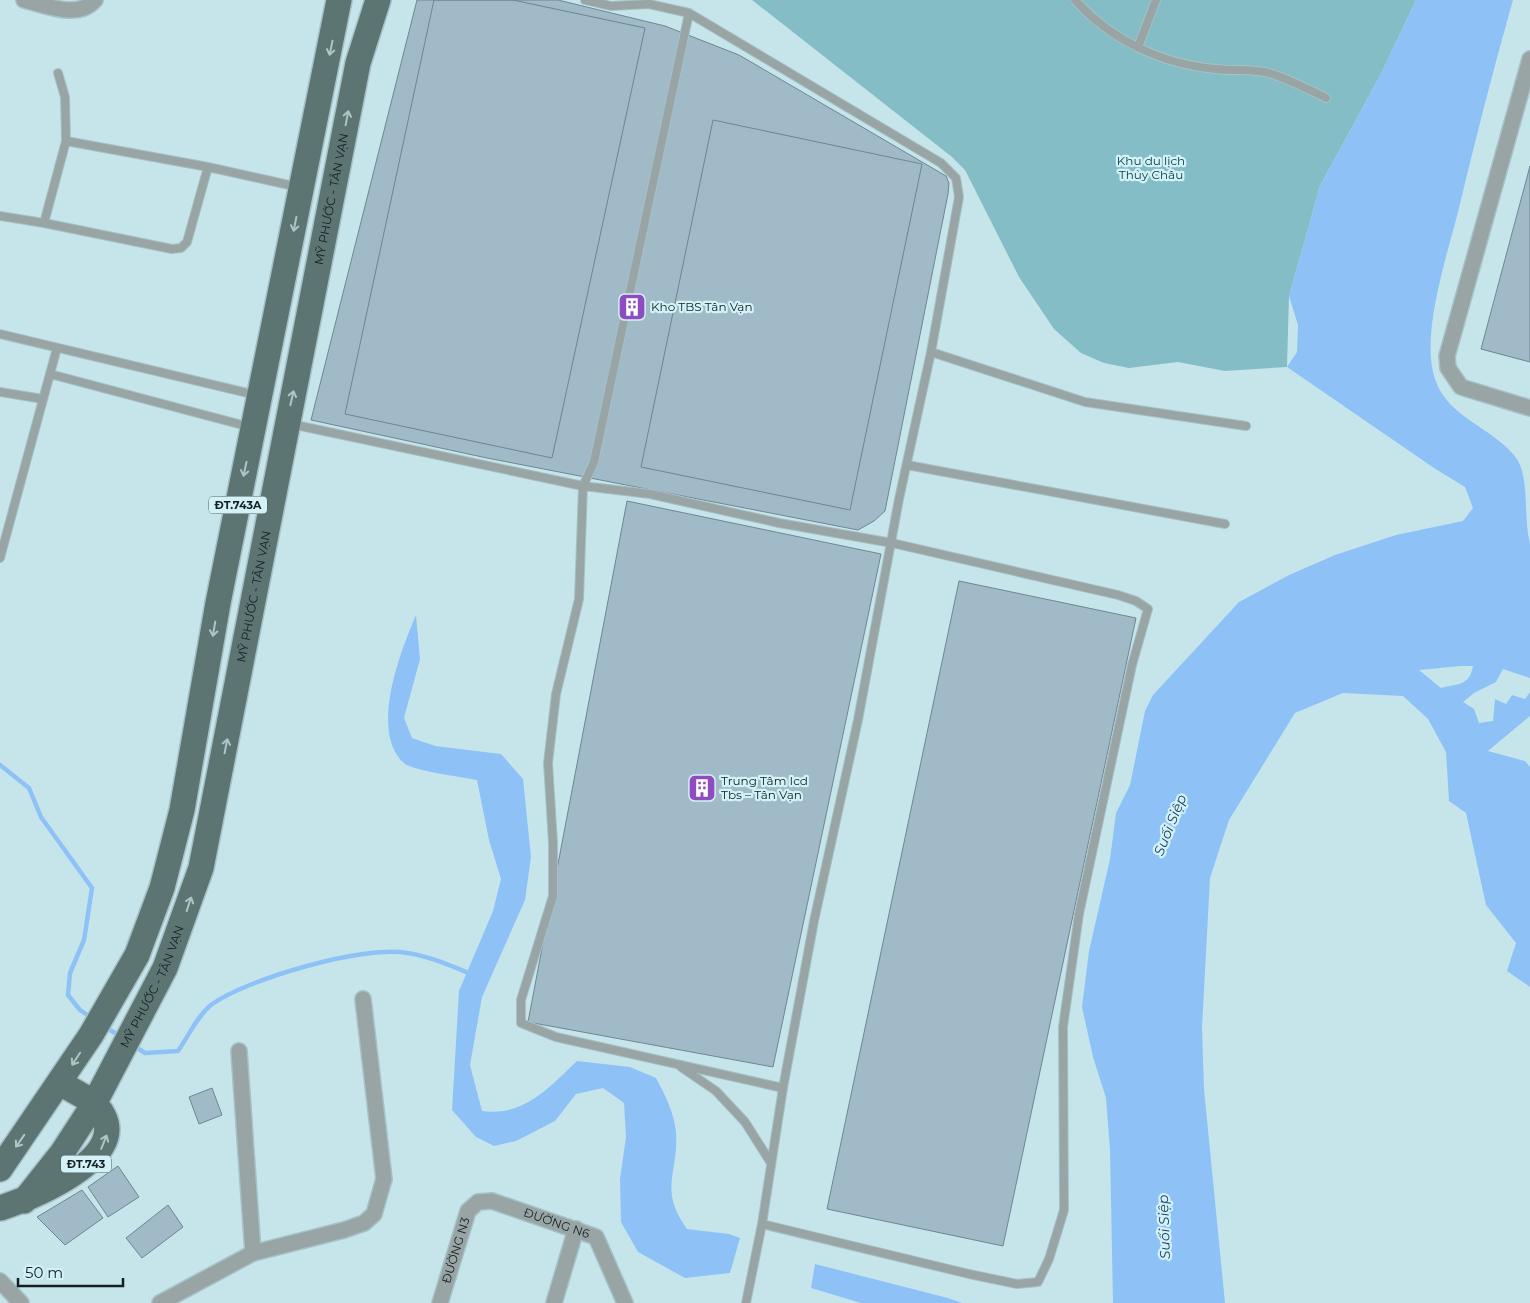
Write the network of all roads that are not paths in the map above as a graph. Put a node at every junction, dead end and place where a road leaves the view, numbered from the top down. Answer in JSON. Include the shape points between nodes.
{"nodes":[{"id":1,"x":24,"y":0,"type":"edge"},
{"id":2,"x":95,"y":0,"type":"edge"},
{"id":3,"x":339,"y":0,"type":"edge"},
{"id":4,"x":363,"y":0,"type":"edge"},
{"id":5,"x":378,"y":0,"type":"edge"},
{"id":6,"x":585,"y":0,"type":"edge"},
{"id":7,"x":1076,"y":0,"type":"edge"},
{"id":8,"x":1156,"y":0,"type":"edge"},
{"id":9,"x":646,"y":2,"type":"edge"},
{"id":10,"x":689,"y":13,"type":"junction"},
{"id":11,"x":1138,"y":47,"type":"junction"},
{"id":12,"x":1530,"y":59,"type":"edge"},
{"id":13,"x":358,"y":63,"type":"junction"},
{"id":14,"x":58,"y":73,"type":"dead end"},
{"id":15,"x":1326,"y":98,"type":"dead end"},
{"id":16,"x":66,"y":142,"type":"junction"},
{"id":17,"x":208,"y":167,"type":"junction"},
{"id":18,"x":302,"y":188,"type":"junction"},
{"id":19,"x":0,"y":216,"type":"edge"},
{"id":20,"x":44,"y":223,"type":"junction"},
{"id":21,"x":0,"y":334,"type":"edge"},
{"id":22,"x":57,"y":348,"type":"junction"},
{"id":23,"x":931,"y":352,"type":"junction"},
{"id":24,"x":50,"y":374,"type":"junction"},
{"id":25,"x":0,"y":392,"type":"edge"},
{"id":26,"x":260,"y":396,"type":"junction"},
{"id":27,"x":44,"y":399,"type":"junction"},
{"id":28,"x":1530,"y":408,"type":"edge"},
{"id":29,"x":286,"y":423,"type":"junction"},
{"id":30,"x":1246,"y":426,"type":"dead end"},
{"id":31,"x":254,"y":428,"type":"junction"},
{"id":32,"x":906,"y":465,"type":"junction"},
{"id":33,"x":582,"y":486,"type":"junction"},
{"id":34,"x":1225,"y":524,"type":"dead end"},
{"id":35,"x":892,"y":543,"type":"junction"},
{"id":36,"x":0,"y":558,"type":"edge"},
{"id":37,"x":363,"y":999,"type":"dead end"},
{"id":38,"x":238,"y":1051,"type":"dead end"},
{"id":39,"x":677,"y":1064,"type":"junction"},
{"id":40,"x":60,"y":1083,"type":"junction"},
{"id":41,"x":783,"y":1088,"type":"junction"},
{"id":42,"x":88,"y":1100,"type":"junction"},
{"id":43,"x":771,"y":1163,"type":"junction"},
{"id":44,"x":0,"y":1169,"type":"edge"},
{"id":45,"x":478,"y":1202,"type":"joint"},
{"id":46,"x":8,"y":1206,"type":"edge"},
{"id":47,"x":762,"y":1224,"type":"junction"},
{"id":48,"x":576,"y":1229,"type":"junction"},
{"id":49,"x":253,"y":1253,"type":"junction"},
{"id":50,"x":0,"y":1281,"type":"edge"},
{"id":51,"x":21,"y":1303,"type":"edge"},
{"id":52,"x":160,"y":1303,"type":"edge"},
{"id":53,"x":440,"y":1303,"type":"edge"},
{"id":54,"x":554,"y":1303,"type":"edge"},
{"id":55,"x":625,"y":1303,"type":"edge"},
{"id":56,"x":746,"y":1303,"type":"edge"}],
"edges":[{"from":1,"to":2,"type":"street","via":[[69,11],[89,7]]},
{"from":3,"to":18,"type":"main road","number":"ĐT.743A","one_way":true},
{"from":4,"to":13,"type":"main road","number":"ĐT.743A"},
{"from":5,"to":13,"type":"main road","name":"MỸ PHƯỚC - TÂN VẠN"},
{"from":6,"to":9,"type":"lane","via":[[611,6]]},
{"from":7,"to":11,"type":"lane","via":[[1094,20]]},
{"from":8,"to":11,"type":"lane"},
{"from":9,"to":10,"type":"lane"},
{"from":10,"to":23,"type":"lane","via":[[941,163],[956,178],[958,197]]},
{"from":10,"to":33,"type":"lane","via":[[594,462]]},
{"from":11,"to":15,"type":"lane","via":[[1161,59],[1180,63],[1268,73]]},
{"from":12,"to":28,"type":"street","via":[[1447,356],[1448,368],[1461,387]]},
{"from":29,"to":13,"type":"main road","name":"MỸ PHƯỚC - TÂN VẠN","number":"ĐT.743A","one_way":true},
{"from":14,"to":16,"type":"lane","via":[[64,97]]},
{"from":16,"to":17,"type":"lane"},
{"from":16,"to":20,"type":"lane"},
{"from":17,"to":18,"type":"lane"},
{"from":17,"to":20,"type":"lane","via":[[188,242],[181,248],[172,249]]},
{"from":18,"to":26,"type":"main road","number":"ĐT.743A","one_way":true},
{"from":19,"to":20,"type":"lane"},
{"from":21,"to":22,"type":"lane"},
{"from":22,"to":24,"type":"lane"},
{"from":22,"to":26,"type":"lane"},
{"from":23,"to":30,"type":"lane","via":[[1085,402]]},
{"from":23,"to":32,"type":"lane"},
{"from":24,"to":27,"type":"lane"},
{"from":24,"to":31,"type":"lane"},
{"from":25,"to":27,"type":"lane"},
{"from":26,"to":31,"type":"main road","number":"ĐT.743A"},
{"from":27,"to":36,"type":"lane"},
{"from":29,"to":33,"type":"lane"},
{"from":42,"to":29,"type":"main road","name":"MỸ PHƯỚC - TÂN VẠN","number":"ĐT.743A","one_way":true,"via":[[115,1061],[165,968],[201,868]]},
{"from":31,"to":40,"type":"main road","number":"ĐT.743A","one_way":true,"via":[[218,603],[182,810],[151,922],[137,955]]},
{"from":32,"to":34,"type":"lane"},
{"from":32,"to":35,"type":"lane"},
{"from":33,"to":35,"type":"lane","via":[[650,494],[779,523]]},
{"from":33,"to":39,"type":"lane","via":[[578,600],[556,694],[548,763],[554,843],[553,896],[521,1000],[521,1023],[556,1037]]},
{"from":35,"to":41,"type":"lane"},
{"from":35,"to":47,"type":"lane","via":[[1118,595],[1148,609],[1132,664],[1079,914],[1062,1028],[1064,1210],[1049,1260],[1038,1282],[1017,1284]]},
{"from":37,"to":49,"type":"street","via":[[384,1179],[374,1214],[364,1223],[344,1230]]},
{"from":38,"to":49,"type":"street"},
{"from":39,"to":41,"type":"lane"},
{"from":39,"to":43,"type":"lane","via":[[716,1091],[745,1122]]},
{"from":40,"to":42,"type":"main road","name":"MỸ PHƯỚC - TÂN VẠN"},
{"from":40,"to":44,"type":"main road","number":"ĐT.743A","one_way":true},
{"from":41,"to":43,"type":"lane"},
{"from":42,"to":46,"type":"main road","name":"MỸ PHƯỚC - TÂN VẠN","number":"ĐT.743A"},
{"from":46,"to":42,"type":"main road","name":"MỸ PHƯỚC - TÂN VẠN","number":"ĐT.743","one_way":true,"via":[[88,1163],[102,1148],[108,1130],[103,1114]]},
{"from":43,"to":47,"type":"lane"},
{"from":45,"to":48,"type":"street","name":"ĐƯỜNG N6","via":[[492,1201]]},
{"from":45,"to":53,"type":"street","name":"ĐƯỜNG N3","via":[[468,1211]]},
{"from":47,"to":56,"type":"lane"},
{"from":48,"to":54,"type":"street"},
{"from":48,"to":55,"type":"street","name":"ĐƯỜNG N6","via":[[596,1237]]},
{"from":49,"to":52,"type":"street"},
{"from":50,"to":51,"type":"street"}]}
